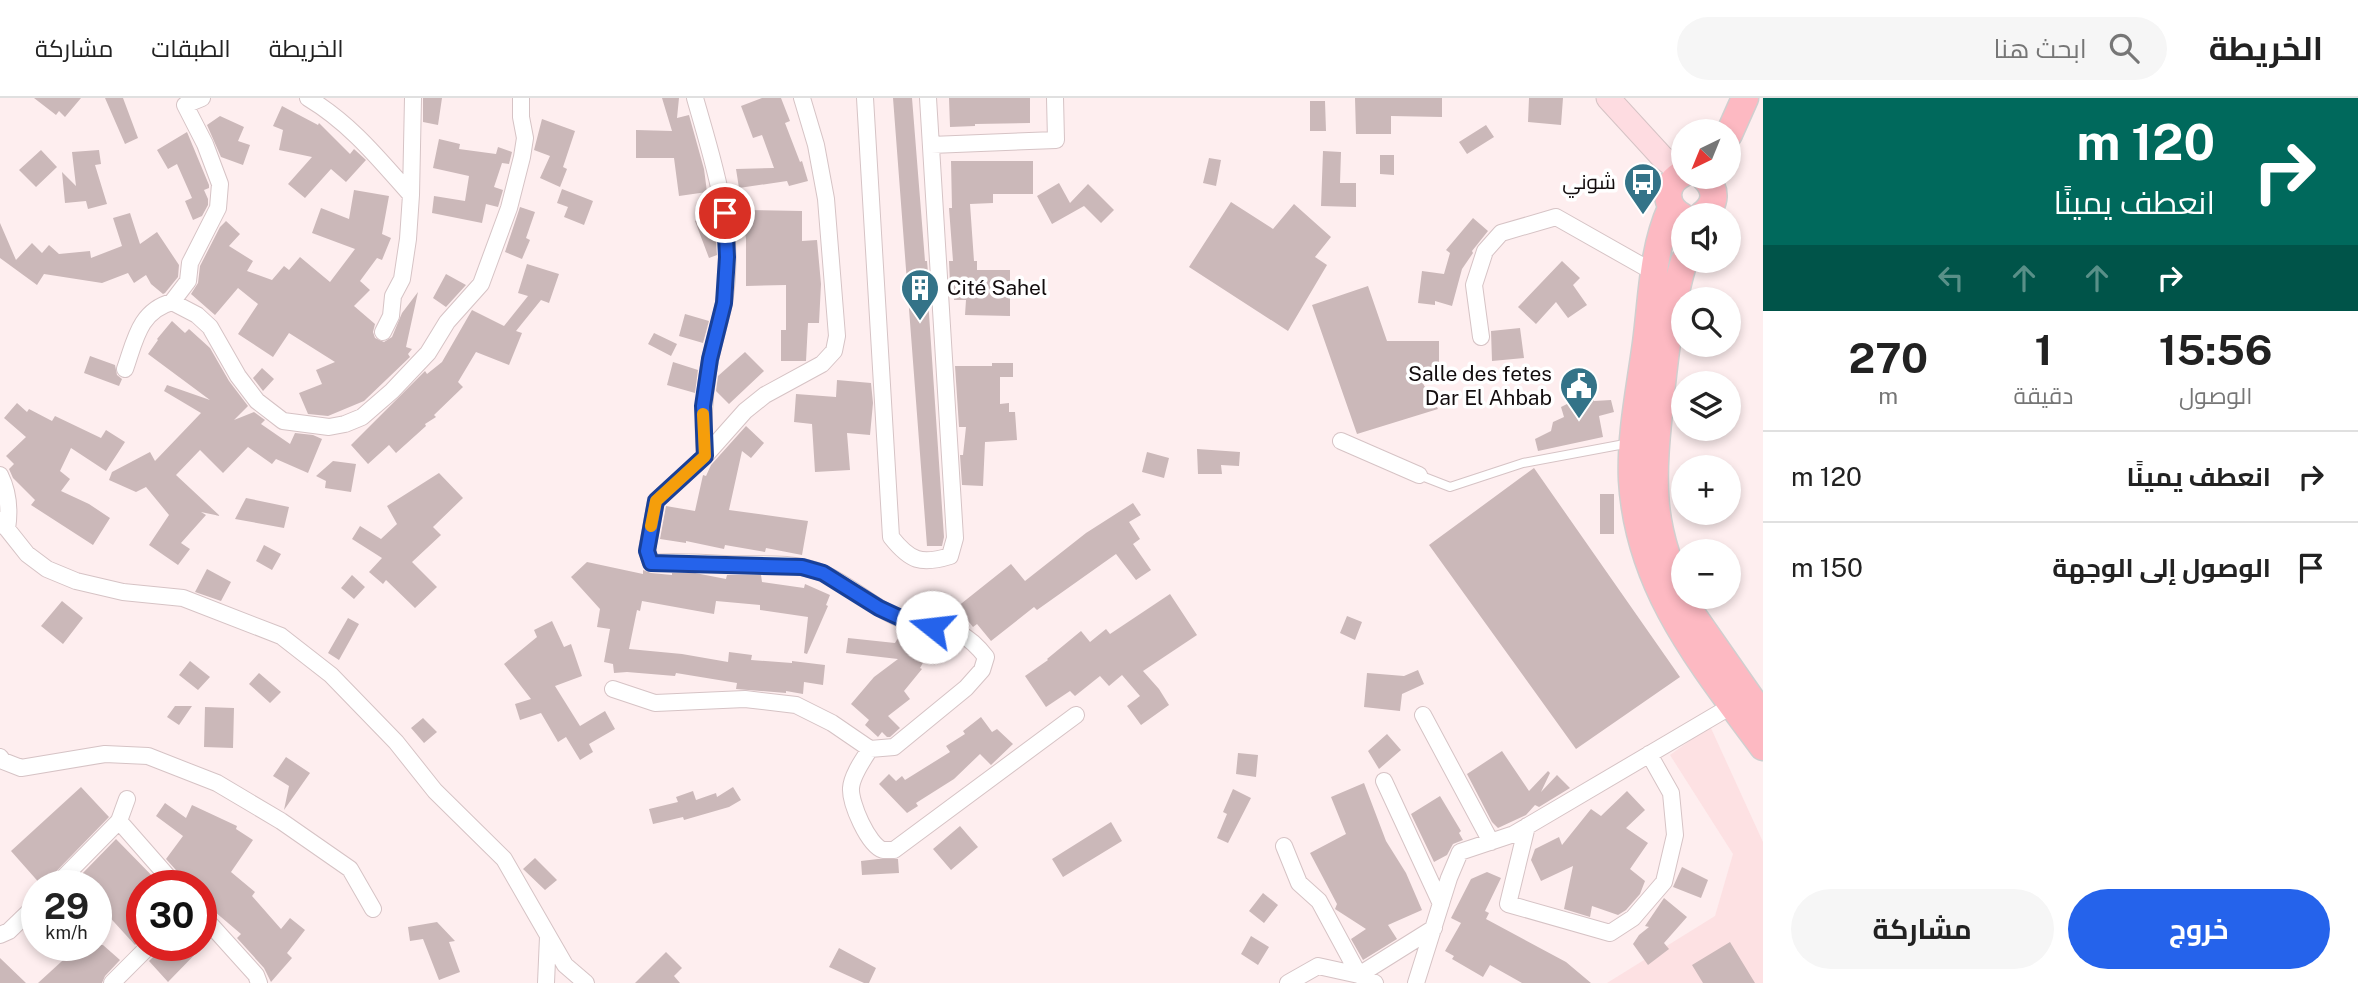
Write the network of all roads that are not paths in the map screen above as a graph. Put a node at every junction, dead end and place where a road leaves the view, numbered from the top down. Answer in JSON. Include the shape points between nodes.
{"nodes":[{"id":1,"x":202,"y":98,"type":"edge"},
{"id":2,"x":308,"y":98,"type":"edge"},
{"id":3,"x":414,"y":98,"type":"edge"},
{"id":4,"x":522,"y":98,"type":"edge"},
{"id":5,"x":695,"y":98,"type":"edge"},
{"id":6,"x":802,"y":98,"type":"edge"},
{"id":7,"x":865,"y":98,"type":"edge"},
{"id":8,"x":928,"y":98,"type":"edge"},
{"id":9,"x":1055,"y":98,"type":"edge"},
{"id":10,"x":1608,"y":98,"type":"edge"},
{"id":11,"x":1727,"y":98,"type":"edge"},
{"id":12,"x":1745,"y":98,"type":"edge"},
{"id":13,"x":1717,"y":119,"type":"edge"},
{"id":14,"x":1736,"y":119,"type":"edge"},
{"id":15,"x":931,"y":145,"type":"junction"},
{"id":16,"x":411,"y":195,"type":"junction"},
{"id":17,"x":1694,"y":196,"type":"edge"},
{"id":18,"x":1679,"y":273,"type":"edge"},
{"id":19,"x":1655,"y":274,"type":"junction"},
{"id":20,"x":172,"y":302,"type":"junction"},
{"id":21,"x":1658,"y":329,"type":"junction"},
{"id":22,"x":383,"y":332,"type":"dead end"},
{"id":23,"x":1481,"y":337,"type":"dead end"},
{"id":24,"x":125,"y":369,"type":"dead end"},
{"id":25,"x":1341,"y":441,"type":"dead end"},
{"id":26,"x":1633,"y":443,"type":"junction"},
{"id":27,"x":705,"y":456,"type":"junction"},
{"id":28,"x":0,"y":475,"type":"edge"},
{"id":29,"x":1419,"y":475,"type":"joint"},
{"id":30,"x":3,"y":524,"type":"edge"},
{"id":31,"x":1671,"y":567,"type":"edge"},
{"id":32,"x":1690,"y":609,"type":"edge"},
{"id":33,"x":613,"y":689,"type":"dead end"},
{"id":34,"x":1733,"y":705,"type":"junction"},
{"id":35,"x":1076,"y":715,"type":"dead end"},
{"id":36,"x":1423,"y":715,"type":"dead end"},
{"id":37,"x":1763,"y":716,"type":"edge"},
{"id":38,"x":1763,"y":747,"type":"edge"},
{"id":39,"x":870,"y":749,"type":"junction"},
{"id":40,"x":1649,"y":754,"type":"junction"},
{"id":41,"x":0,"y":757,"type":"edge"},
{"id":42,"x":1384,"y":781,"type":"dead end"},
{"id":43,"x":127,"y":799,"type":"dead end"},
{"id":44,"x":119,"y":821,"type":"junction"},
{"id":45,"x":1527,"y":826,"type":"junction"},
{"id":46,"x":1491,"y":842,"type":"junction"},
{"id":47,"x":1284,"y":846,"type":"dead end"},
{"id":48,"x":71,"y":870,"type":"edge"},
{"id":49,"x":162,"y":870,"type":"edge"},
{"id":50,"x":1441,"y":904,"type":"junction"},
{"id":51,"x":373,"y":909,"type":"dead end"},
{"id":52,"x":21,"y":919,"type":"edge"},
{"id":53,"x":1434,"y":928,"type":"junction"},
{"id":54,"x":217,"y":932,"type":"edge"},
{"id":55,"x":548,"y":932,"type":"junction"},
{"id":56,"x":0,"y":935,"type":"edge"},
{"id":57,"x":134,"y":961,"type":"edge"},
{"id":58,"x":1359,"y":975,"type":"junction"},
{"id":59,"x":112,"y":983,"type":"edge"},
{"id":60,"x":259,"y":983,"type":"edge"},
{"id":61,"x":546,"y":983,"type":"edge"},
{"id":62,"x":586,"y":983,"type":"edge"},
{"id":63,"x":1288,"y":983,"type":"edge"},
{"id":64,"x":1374,"y":983,"type":"edge"},
{"id":65,"x":1416,"y":983,"type":"edge"}],
"edges":[{"from":1,"to":20,"type":"street","via":[[185,104],[220,184],[218,208],[190,263],[188,281]]},
{"from":2,"to":16,"type":"street","via":[[348,126]]},
{"from":3,"to":16,"type":"street"},
{"from":4,"to":20,"type":"street","via":[[522,157],[481,284],[447,322],[428,353],[362,417],[329,427],[283,421],[257,401],[209,327]]},
{"from":5,"to":27,"type":"street","via":[[725,213],[727,257],[724,303],[703,406]]},
{"from":6,"to":27,"type":"street","via":[[826,199],[837,336],[834,351],[822,364],[745,411]]},
{"from":7,"to":15,"type":"street","via":[[891,537],[904,553],[929,562],[950,556],[955,538]]},
{"from":8,"to":15,"type":"street"},
{"from":9,"to":15,"type":"street","via":[[1056,140]]},
{"from":10,"to":17,"type":"main road"},
{"from":11,"to":13,"type":"main road"},
{"from":12,"to":14,"type":"main road"},
{"from":16,"to":22,"type":"street","via":[[402,279]]},
{"from":17,"to":19,"type":"main road","via":[[1659,239]]},
{"from":18,"to":21,"type":"main road"},
{"from":19,"to":21,"type":"main road"},
{"from":19,"to":23,"type":"street","via":[[1556,217],[1502,233],[1485,251],[1474,285]]},
{"from":20,"to":24,"type":"street","via":[[143,319]]},
{"from":21,"to":26,"type":"main road"},
{"from":21,"to":31,"type":"main road","via":[[1653,481],[1657,519]]},
{"from":25,"to":29,"type":"street"},
{"from":26,"to":29,"type":"lane","via":[[1523,463],[1450,487]]},
{"from":26,"to":34,"type":"main road","via":[[1636,521],[1655,581],[1698,659]]},
{"from":27,"to":39,"type":"street","via":[[656,501],[647,551],[651,563],[802,567],[823,573],[907,621],[960,632],[986,657],[982,670],[966,688],[894,747]]},
{"from":28,"to":30,"type":"street","via":[[10,511]]},
{"from":30,"to":55,"type":"street","via":[[27,554],[76,581],[183,598],[281,636],[331,675],[396,742],[435,791],[504,859]]},
{"from":32,"to":37,"type":"main road"},
{"from":33,"to":39,"type":"street","via":[[655,703],[745,699],[796,705]]},
{"from":34,"to":38,"type":"main road"},
{"from":34,"to":40,"type":"street"},
{"from":35,"to":39,"type":"street","via":[[894,850],[883,850],[871,842],[850,789]]},
{"from":36,"to":46,"type":"street"},
{"from":40,"to":45,"type":"street"},
{"from":40,"to":45,"type":"street","via":[[1671,793],[1675,835],[1664,881],[1633,918],[1610,933],[1508,904]]},
{"from":41,"to":51,"type":"street","via":[[21,768],[105,754],[148,756],[217,783],[350,869]]},
{"from":42,"to":50,"type":"street"},
{"from":43,"to":44,"type":"street"},
{"from":44,"to":48,"type":"street"},
{"from":44,"to":49,"type":"street"},
{"from":45,"to":46,"type":"street"},
{"from":46,"to":50,"type":"street","via":[[1460,852]]},
{"from":47,"to":58,"type":"street","via":[[1299,883],[1319,901]]},
{"from":50,"to":53,"type":"street"},
{"from":52,"to":56,"type":"street"},
{"from":53,"to":58,"type":"street"},
{"from":53,"to":65,"type":"street"},
{"from":54,"to":60,"type":"street"},
{"from":55,"to":61,"type":"street"},
{"from":55,"to":62,"type":"street","via":[[565,965]]},
{"from":57,"to":59,"type":"street"},
{"from":58,"to":63,"type":"street","via":[[1318,966]]},
{"from":58,"to":64,"type":"street"}]}
